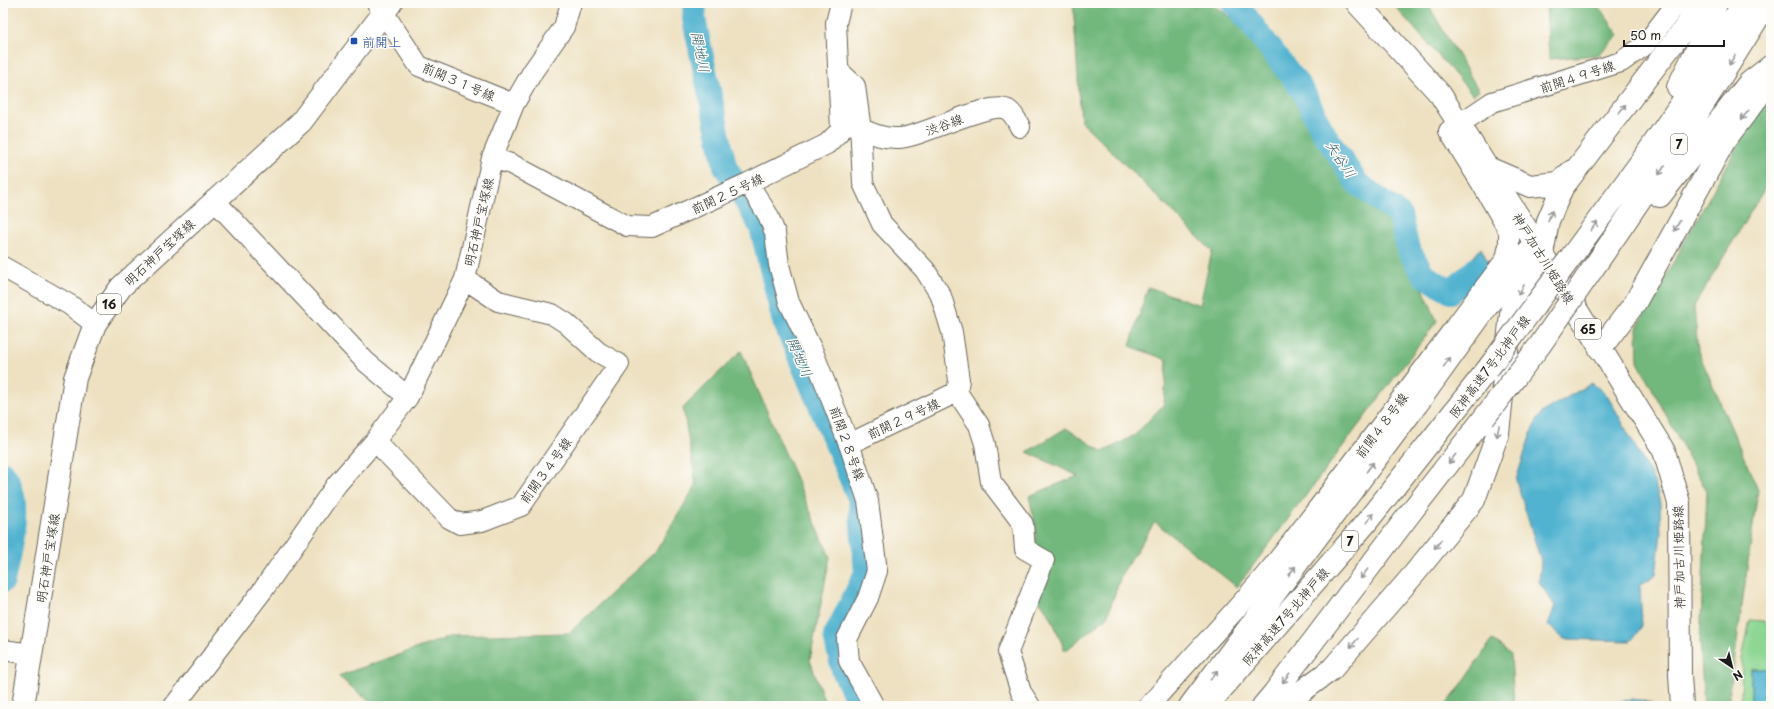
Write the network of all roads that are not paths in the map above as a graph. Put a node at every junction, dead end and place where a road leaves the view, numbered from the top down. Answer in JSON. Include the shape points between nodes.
{"nodes":[{"id":1,"x":571,"y":3,"type":"edge"},
{"id":2,"x":841,"y":3,"type":"edge"},
{"id":3,"x":1357,"y":3,"type":"edge"},
{"id":4,"x":1677,"y":3,"type":"edge"},
{"id":5,"x":1699,"y":3,"type":"edge"},
{"id":6,"x":1716,"y":3,"type":"edge"},
{"id":7,"x":1743,"y":3,"type":"edge"},
{"id":8,"x":1767,"y":3,"type":"edge"},
{"id":9,"x":384,"y":6,"type":"edge"},
{"id":10,"x":1771,"y":66,"type":"edge"},
{"id":11,"x":839,"y":71,"type":"junction"},
{"id":12,"x":1771,"y":87,"type":"edge"},
{"id":13,"x":514,"y":104,"type":"junction"},
{"id":14,"x":1459,"y":124,"type":"junction"},
{"id":15,"x":860,"y":128,"type":"junction"},
{"id":16,"x":1020,"y":128,"type":"dead end"},
{"id":17,"x":1646,"y":155,"type":"junction"},
{"id":18,"x":492,"y":158,"type":"junction"},
{"id":19,"x":1580,"y":164,"type":"junction"},
{"id":20,"x":1486,"y":167,"type":"junction"},
{"id":21,"x":742,"y":186,"type":"junction"},
{"id":22,"x":214,"y":200,"type":"junction"},
{"id":23,"x":1542,"y":253,"type":"junction"},
{"id":24,"x":7,"y":270,"type":"edge"},
{"id":25,"x":465,"y":279,"type":"junction"},
{"id":26,"x":1586,"y":284,"type":"junction"},
{"id":27,"x":95,"y":324,"type":"junction"},
{"id":28,"x":1600,"y":349,"type":"junction"},
{"id":29,"x":957,"y":392,"type":"junction"},
{"id":30,"x":408,"y":397,"type":"junction"},
{"id":31,"x":375,"y":441,"type":"junction"},
{"id":32,"x":849,"y":444,"type":"junction"},
{"id":33,"x":17,"y":652,"type":"edge"},
{"id":34,"x":23,"y":706,"type":"edge"},
{"id":35,"x":174,"y":706,"type":"edge"},
{"id":36,"x":874,"y":706,"type":"edge"},
{"id":37,"x":1030,"y":706,"type":"edge"},
{"id":38,"x":1149,"y":706,"type":"edge"},
{"id":39,"x":1190,"y":706,"type":"edge"},
{"id":40,"x":1206,"y":706,"type":"edge"},
{"id":41,"x":1263,"y":706,"type":"edge"},
{"id":42,"x":1282,"y":706,"type":"edge"},
{"id":43,"x":1682,"y":706,"type":"edge"}],
"edges":[{"from":1,"to":13,"type":"street","name":"明石神戸宝塚線","via":[[564,27],[533,71]]},
{"from":2,"to":11,"type":"street","name":"前開２５号線","via":[[836,23]]},
{"from":3,"to":14,"type":"main road","name":"神戸加古川姫路線","number":"65","via":[[1440,94]]},
{"from":4,"to":14,"type":"street","name":"前開４９号線","via":[[1645,45],[1621,62],[1492,102]]},
{"from":19,"to":5,"type":"main road","one_way":true,"via":[[1687,25]]},
{"from":6,"to":17,"type":"main road","via":[[1712,19]]},
{"from":7,"to":17,"type":"main road","name":"阪神高速7号北神戸線","number":"7","via":[[1700,76]]},
{"from":8,"to":26,"type":"main road","name":"阪神高速7号北神戸線","number":"7","one_way":true,"via":[[1716,86]]},
{"from":9,"to":13,"type":"street","name":"前開３１号線","via":[[419,66]]},
{"from":9,"to":22,"type":"main road","name":"明石神戸宝塚線","number":"16","via":[[301,122]]},
{"from":10,"to":26,"type":"main road","via":[[1749,83]]},
{"from":11,"to":15,"type":"street","via":[[855,86]]},
{"from":11,"to":21,"type":"street","name":"前開２５号線","via":[[842,130],[827,144]]},
{"from":12,"to":28,"type":"main road","one_way":true,"via":[[1760,94],[1725,140],[1635,303]]},
{"from":13,"to":18,"type":"street","name":"明石神戸宝塚線"},
{"from":14,"to":20,"type":"main road","name":"神戸加古川姫路線","number":"65"},
{"from":14,"to":38,"type":"street","name":"前開４８号線","via":[[1449,131],[1508,231],[1506,259],[1276,561]]},
{"from":15,"to":16,"type":"street","name":"渋谷線","via":[[880,137],[899,138],[992,107],[1007,109]]},
{"from":15,"to":29,"type":"street","via":[[863,183],[882,224],[925,270],[941,296],[952,332],[959,380]]},
{"from":40,"to":17,"type":"main road","name":"阪神高速7号北神戸線","number":"7","one_way":true,"bridge":true,"via":[[1365,524],[1488,370]]},
{"from":18,"to":21,"type":"street","name":"前開２５号線","via":[[511,164],[627,226],[652,227]]},
{"from":18,"to":25,"type":"street","name":"明石神戸宝塚線"},
{"from":19,"to":20,"type":"main road","via":[[1558,183],[1530,186]]},
{"from":23,"to":19,"type":"main road","one_way":true,"via":[[1548,221],[1562,188]]},
{"from":20,"to":23,"type":"main road","name":"神戸加古川姫路線","number":"65"},
{"from":21,"to":32,"type":"street","name":"前開２８号線","via":[[768,215],[775,233],[788,302],[814,352]]},
{"from":22,"to":27,"type":"main road","name":"明石神戸宝塚線","number":"16","via":[[121,287]]},
{"from":22,"to":30,"type":"street","via":[[366,362]]},
{"from":23,"to":28,"type":"main road","name":"神戸加古川姫路線","number":"65"},
{"from":39,"to":23,"type":"main road","one_way":true,"via":[[1417,404],[1521,259]]},
{"from":23,"to":42,"type":"main road","one_way":true,"via":[[1512,305],[1498,433],[1474,500],[1415,574],[1332,669]]},
{"from":24,"to":27,"type":"street","via":[[70,305]]},
{"from":25,"to":30,"type":"street","name":"明石神戸宝塚線"},
{"from":25,"to":31,"type":"street","name":"前開３４号線","via":[[498,301],[552,314],[598,352],[619,364],[521,506],[482,521],[460,524],[449,518]]},
{"from":26,"to":41,"type":"main road","name":"阪神高速7号北神戸線","number":"7","one_way":true,"bridge":true},
{"from":27,"to":33,"type":"main road","name":"明石神戸宝塚線","number":"16","via":[[75,378]]},
{"from":28,"to":43,"type":"main road","name":"神戸加古川姫路線","number":"65","via":[[1664,451],[1679,503]]},
{"from":29,"to":32,"type":"street","name":"前開２９号線"},
{"from":29,"to":37,"type":"street","via":[[979,425],[991,482],[1023,524],[1025,549],[1044,560],[1008,652],[1020,692]]},
{"from":30,"to":31,"type":"street","name":"明石神戸宝塚線"},
{"from":31,"to":35,"type":"street","name":"明石神戸宝塚線","via":[[337,484],[263,590]]},
{"from":32,"to":36,"type":"street","name":"前開２８号線","via":[[868,501],[877,571],[868,598],[846,639],[849,661]]},
{"from":33,"to":34,"type":"main road","name":"明石神戸宝塚線","number":"16"}]}
